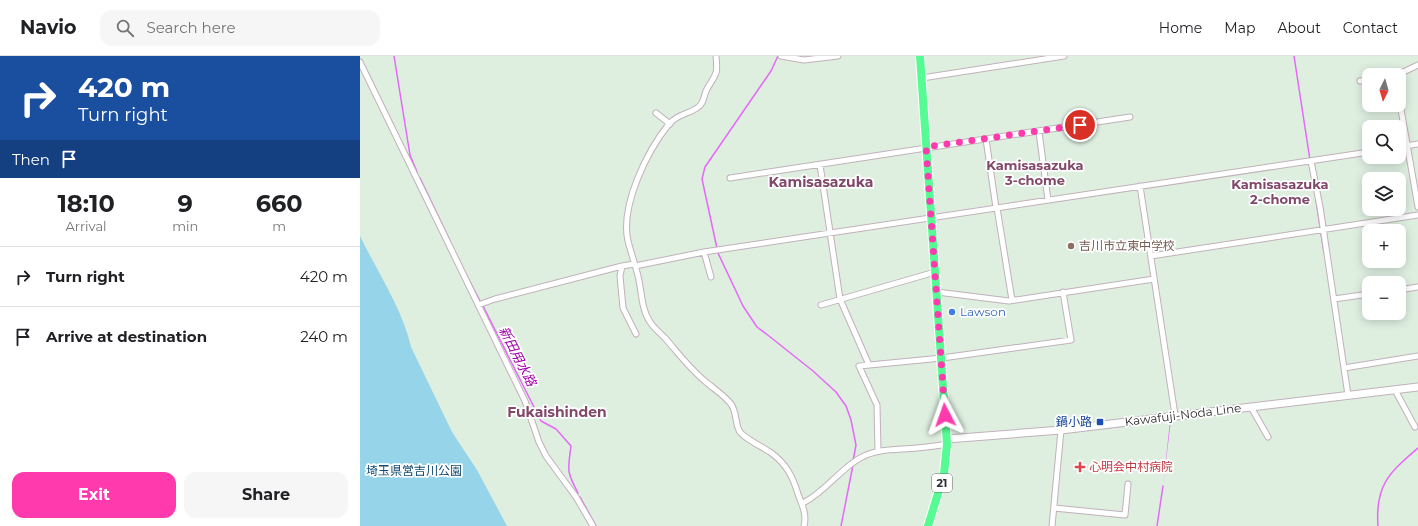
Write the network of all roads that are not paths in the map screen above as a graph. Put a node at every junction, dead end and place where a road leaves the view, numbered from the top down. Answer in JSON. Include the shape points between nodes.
{"nodes":[{"id":1,"x":716,"y":56,"type":"edge"},
{"id":2,"x":781,"y":56,"type":"edge"},
{"id":3,"x":838,"y":56,"type":"edge"},
{"id":4,"x":920,"y":56,"type":"edge"},
{"id":5,"x":1064,"y":56,"type":"edge"},
{"id":6,"x":360,"y":62,"type":"edge"},
{"id":7,"x":1418,"y":65,"type":"edge"},
{"id":8,"x":1406,"y":71,"type":"edge"},
{"id":9,"x":922,"y":78,"type":"junction"},
{"id":10,"x":1401,"y":112,"type":"edge"},
{"id":11,"x":658,"y":114,"type":"dead end"},
{"id":12,"x":1130,"y":117,"type":"dead end"},
{"id":13,"x":670,"y":124,"type":"junction"},
{"id":14,"x":1039,"y":132,"type":"junction"},
{"id":15,"x":986,"y":139,"type":"junction"},
{"id":16,"x":1418,"y":144,"type":"edge"},
{"id":17,"x":1407,"y":146,"type":"junction"},
{"id":18,"x":926,"y":147,"type":"junction"},
{"id":19,"x":1362,"y":153,"type":"edge"},
{"id":20,"x":1312,"y":161,"type":"junction"},
{"id":21,"x":820,"y":165,"type":"junction"},
{"id":22,"x":730,"y":178,"type":"dead end"},
{"id":23,"x":1140,"y":186,"type":"junction"},
{"id":24,"x":1048,"y":200,"type":"junction"},
{"id":25,"x":1418,"y":207,"type":"edge"},
{"id":26,"x":997,"y":208,"type":"junction"},
{"id":27,"x":1418,"y":215,"type":"edge"},
{"id":28,"x":931,"y":218,"type":"junction"},
{"id":29,"x":1324,"y":230,"type":"junction"},
{"id":30,"x":830,"y":233,"type":"junction"},
{"id":31,"x":704,"y":252,"type":"junction"},
{"id":32,"x":1151,"y":256,"type":"junction"},
{"id":33,"x":635,"y":265,"type":"junction"},
{"id":34,"x":622,"y":266,"type":"junction"},
{"id":35,"x":935,"y":272,"type":"junction"},
{"id":36,"x":711,"y":276,"type":"dead end"},
{"id":37,"x":1154,"y":279,"type":"junction"},
{"id":38,"x":1418,"y":287,"type":"edge"},
{"id":39,"x":1406,"y":289,"type":"edge"},
{"id":40,"x":936,"y":292,"type":"junction"},
{"id":41,"x":1063,"y":292,"type":"junction"},
{"id":42,"x":1362,"y":295,"type":"edge"},
{"id":43,"x":840,"y":299,"type":"junction"},
{"id":44,"x":1334,"y":299,"type":"junction"},
{"id":45,"x":1012,"y":300,"type":"junction"},
{"id":46,"x":478,"y":305,"type":"junction"},
{"id":47,"x":821,"y":305,"type":"dead end"},
{"id":48,"x":636,"y":334,"type":"dead end"},
{"id":49,"x":1418,"y":356,"type":"edge"},
{"id":50,"x":942,"y":358,"type":"junction"},
{"id":51,"x":869,"y":365,"type":"junction"},
{"id":52,"x":1344,"y":368,"type":"junction"},
{"id":53,"x":1418,"y":386,"type":"edge"},
{"id":54,"x":1395,"y":390,"type":"junction"},
{"id":55,"x":1348,"y":395,"type":"junction"},
{"id":56,"x":1251,"y":407,"type":"junction"},
{"id":57,"x":1175,"y":416,"type":"junction"},
{"id":58,"x":1415,"y":427,"type":"dead end"},
{"id":59,"x":1061,"y":430,"type":"junction"},
{"id":60,"x":1268,"y":437,"type":"dead end"},
{"id":61,"x":947,"y":442,"type":"junction"},
{"id":62,"x":878,"y":451,"type":"junction"},
{"id":63,"x":1128,"y":484,"type":"dead end"},
{"id":64,"x":802,"y":503,"type":"junction"},
{"id":65,"x":1054,"y":508,"type":"junction"},
{"id":66,"x":593,"y":526,"type":"edge"},
{"id":67,"x":804,"y":526,"type":"edge"},
{"id":68,"x":928,"y":526,"type":"edge"},
{"id":69,"x":1052,"y":526,"type":"edge"}],
"edges":[{"from":1,"to":13,"type":"street","via":[[715,77],[706,91],[703,102]]},
{"from":2,"to":3,"type":"street","via":[[804,60]]},
{"from":4,"to":9,"type":"main road","number":"21"},
{"from":5,"to":9,"type":"street"},
{"from":6,"to":46,"type":"street"},
{"from":7,"to":8,"type":"street"},
{"from":9,"to":18,"type":"main road","number":"21"},
{"from":10,"to":17,"type":"street"},
{"from":11,"to":13,"type":"street"},
{"from":12,"to":14,"type":"street"},
{"from":13,"to":33,"type":"street","via":[[649,154],[632,196],[626,227]]},
{"from":14,"to":15,"type":"street"},
{"from":14,"to":24,"type":"street"},
{"from":15,"to":18,"type":"street"},
{"from":15,"to":26,"type":"street"},
{"from":16,"to":17,"type":"street"},
{"from":17,"to":25,"type":"street"},
{"from":18,"to":21,"type":"street"},
{"from":18,"to":28,"type":"main road","number":"21"},
{"from":19,"to":20,"type":"street"},
{"from":20,"to":23,"type":"street"},
{"from":20,"to":29,"type":"street"},
{"from":21,"to":22,"type":"street"},
{"from":21,"to":30,"type":"street"},
{"from":23,"to":24,"type":"street"},
{"from":23,"to":32,"type":"street"},
{"from":24,"to":26,"type":"street"},
{"from":26,"to":28,"type":"street"},
{"from":26,"to":45,"type":"street"},
{"from":27,"to":29,"type":"street"},
{"from":28,"to":30,"type":"street"},
{"from":28,"to":35,"type":"main road","number":"21"},
{"from":29,"to":32,"type":"street"},
{"from":29,"to":44,"type":"street"},
{"from":30,"to":31,"type":"street"},
{"from":30,"to":43,"type":"street"},
{"from":31,"to":33,"type":"street"},
{"from":31,"to":36,"type":"street"},
{"from":32,"to":37,"type":"street"},
{"from":33,"to":34,"type":"street"},
{"from":33,"to":64,"type":"street","via":[[643,306],[654,327],[685,363],[725,396],[731,404],[740,433],[772,454],[786,467]]},
{"from":34,"to":46,"type":"street"},
{"from":34,"to":48,"type":"street","via":[[620,276],[623,308]]},
{"from":35,"to":40,"type":"main road","number":"21"},
{"from":35,"to":43,"type":"street"},
{"from":37,"to":41,"type":"street"},
{"from":37,"to":57,"type":"street"},
{"from":38,"to":39,"type":"street"},
{"from":40,"to":45,"type":"street"},
{"from":40,"to":50,"type":"main road","number":"21"},
{"from":41,"to":45,"type":"street"},
{"from":41,"to":50,"type":"street","via":[[1071,340]]},
{"from":42,"to":44,"type":"street"},
{"from":43,"to":47,"type":"street"},
{"from":43,"to":51,"type":"street"},
{"from":44,"to":52,"type":"street"},
{"from":46,"to":66,"type":"street","via":[[525,401],[542,449]]},
{"from":49,"to":52,"type":"street"},
{"from":50,"to":51,"type":"street"},
{"from":50,"to":61,"type":"main road","number":"21"},
{"from":51,"to":62,"type":"street","via":[[859,366],[877,405]]},
{"from":52,"to":55,"type":"street"},
{"from":53,"to":54,"type":"main road","name":"Kawafuji-Noda Line"},
{"from":54,"to":55,"type":"main road","name":"Kawafuji-Noda Line"},
{"from":54,"to":58,"type":"street"},
{"from":55,"to":56,"type":"main road","name":"Kawafuji-Noda Line"},
{"from":56,"to":57,"type":"main road","name":"Kawafuji-Noda Line"},
{"from":56,"to":60,"type":"street"},
{"from":57,"to":59,"type":"main road","name":"Kawafuji-Noda Line"},
{"from":59,"to":61,"type":"main road","name":"Kawafuji-Noda Line"},
{"from":59,"to":65,"type":"street"},
{"from":61,"to":62,"type":"street","via":[[917,448]]},
{"from":61,"to":68,"type":"main road","number":"21","via":[[944,474]]},
{"from":62,"to":64,"type":"street","via":[[860,458],[819,493]]},
{"from":63,"to":65,"type":"street","via":[[1125,515]]},
{"from":64,"to":67,"type":"street","via":[[806,521]]},
{"from":65,"to":69,"type":"street"}]}
